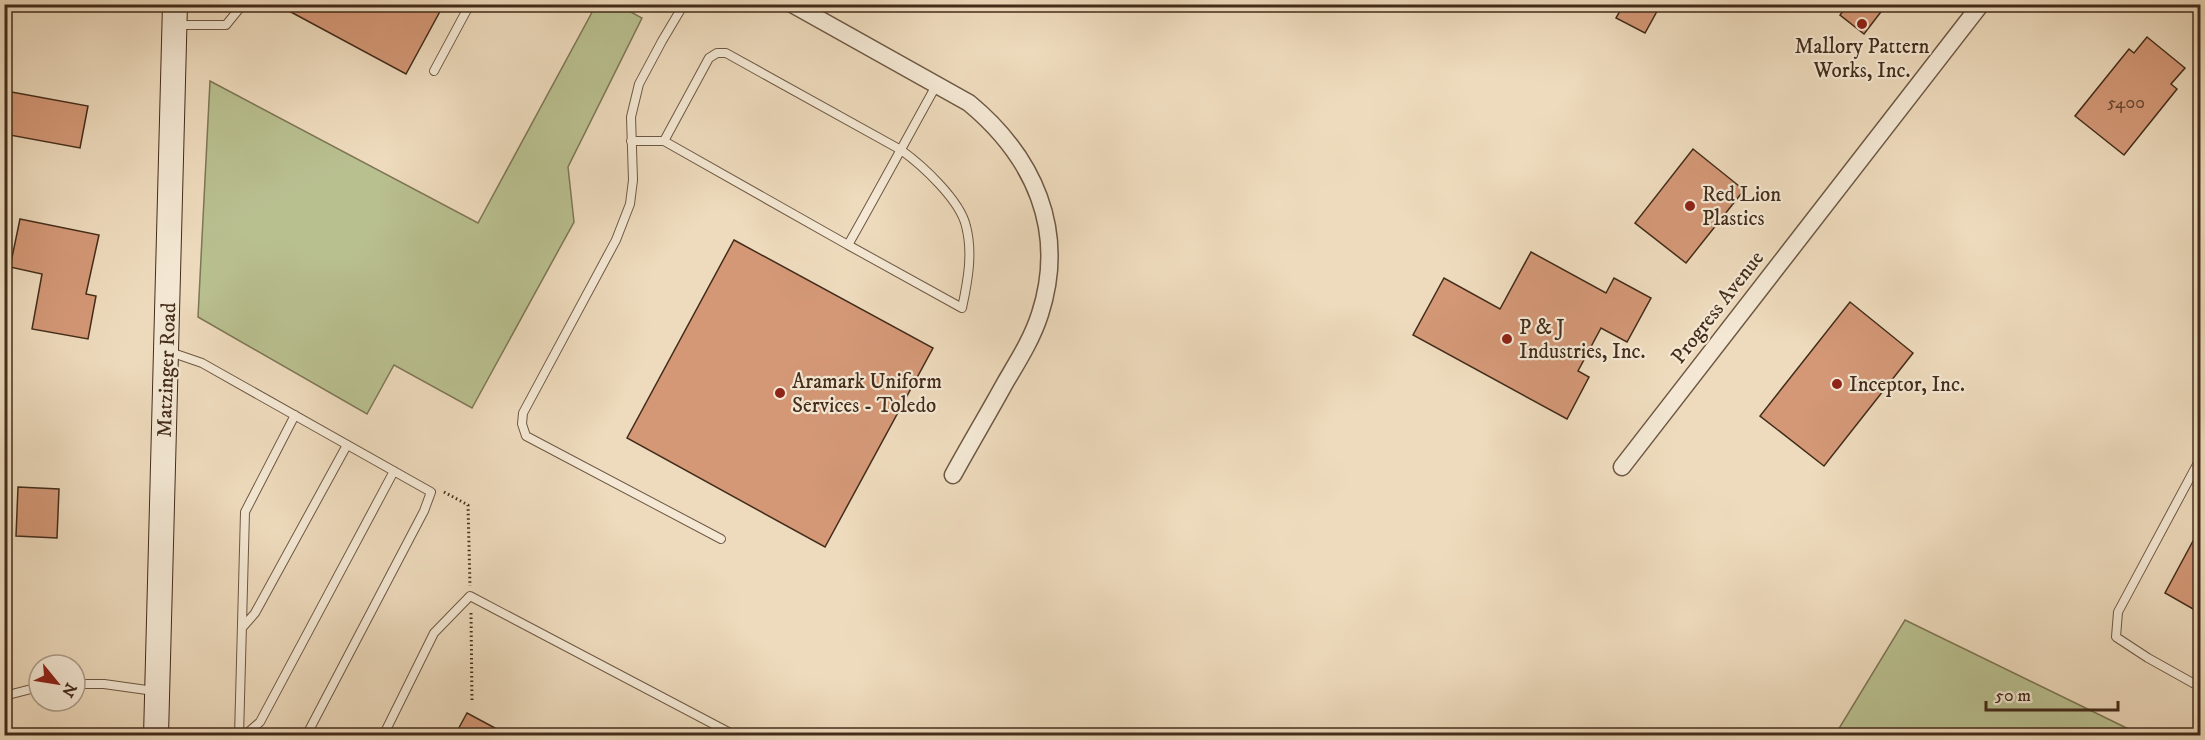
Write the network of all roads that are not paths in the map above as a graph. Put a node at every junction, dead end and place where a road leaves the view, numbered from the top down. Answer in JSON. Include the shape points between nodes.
{"nodes":[{"id":1,"x":243,"y":4,"type":"edge"},
{"id":2,"x":470,"y":4,"type":"edge"},
{"id":3,"x":684,"y":4,"type":"edge"},
{"id":4,"x":792,"y":4,"type":"edge"},
{"id":5,"x":1981,"y":4,"type":"edge"},
{"id":6,"x":175,"y":15,"type":"edge"},
{"id":7,"x":434,"y":71,"type":"dead end"},
{"id":8,"x":937,"y":84,"type":"junction"},
{"id":9,"x":632,"y":141,"type":"junction"},
{"id":10,"x":664,"y":141,"type":"junction"},
{"id":11,"x":901,"y":150,"type":"junction"},
{"id":12,"x":848,"y":245,"type":"junction"},
{"id":13,"x":166,"y":351,"type":"junction"},
{"id":14,"x":295,"y":415,"type":"junction"},
{"id":15,"x":347,"y":445,"type":"junction"},
{"id":16,"x":2200,"y":459,"type":"edge"},
{"id":17,"x":1622,"y":467,"type":"dead end"},
{"id":18,"x":394,"y":471,"type":"junction"},
{"id":19,"x":953,"y":475,"type":"dead end"},
{"id":20,"x":721,"y":539,"type":"dead end"},
{"id":21,"x":242,"y":628,"type":"junction"},
{"id":22,"x":87,"y":684,"type":"edge"},
{"id":23,"x":2200,"y":687,"type":"edge"},
{"id":24,"x":27,"y":690,"type":"edge"},
{"id":25,"x":157,"y":692,"type":"junction"},
{"id":26,"x":4,"y":696,"type":"edge"},
{"id":27,"x":156,"y":735,"type":"edge"},
{"id":28,"x":239,"y":735,"type":"edge"},
{"id":29,"x":243,"y":735,"type":"edge"},
{"id":30,"x":306,"y":735,"type":"edge"},
{"id":31,"x":383,"y":735,"type":"edge"},
{"id":32,"x":736,"y":735,"type":"edge"}],
"edges":[{"from":1,"to":6,"type":"lane","via":[[226,25]]},
{"from":2,"to":7,"type":"lane"},
{"from":3,"to":9,"type":"lane","via":[[639,84],[631,117]]},
{"from":4,"to":8,"type":"street"},
{"from":5,"to":17,"type":"street","name":"Progress Avenue"},
{"from":6,"to":13,"type":"street","name":"Matzinger Road"},
{"from":8,"to":11,"type":"lane"},
{"from":8,"to":19,"type":"street","via":[[992,121],[1011,144],[1029,170],[1048,227],[1049,257],[1040,313]]},
{"from":9,"to":10,"type":"lane"},
{"from":9,"to":20,"type":"lane","via":[[630,204],[616,240],[523,413],[522,424],[526,436]]},
{"from":10,"to":11,"type":"lane","via":[[708,58],[717,52],[726,53]]},
{"from":10,"to":12,"type":"lane"},
{"from":11,"to":12,"type":"lane"},
{"from":11,"to":12,"type":"lane","via":[[947,193],[966,223],[970,257],[962,308]]},
{"from":13,"to":14,"type":"lane","via":[[202,363]]},
{"from":13,"to":25,"type":"street","name":"Matzinger Road"},
{"from":14,"to":15,"type":"lane"},
{"from":14,"to":21,"type":"lane","via":[[245,512]]},
{"from":15,"to":18,"type":"lane"},
{"from":15,"to":21,"type":"lane","via":[[255,613]]},
{"from":16,"to":23,"type":"lane","via":[[2118,612],[2116,637]]},
{"from":18,"to":29,"type":"lane","via":[[260,722]]},
{"from":18,"to":30,"type":"lane","via":[[431,492]]},
{"from":21,"to":28,"type":"lane"},
{"from":22,"to":25,"type":"lane"},
{"from":24,"to":26,"type":"lane"},
{"from":25,"to":27,"type":"street","name":"Matzinger Road"},
{"from":31,"to":32,"type":"lane","via":[[434,633],[470,596]]}]}
